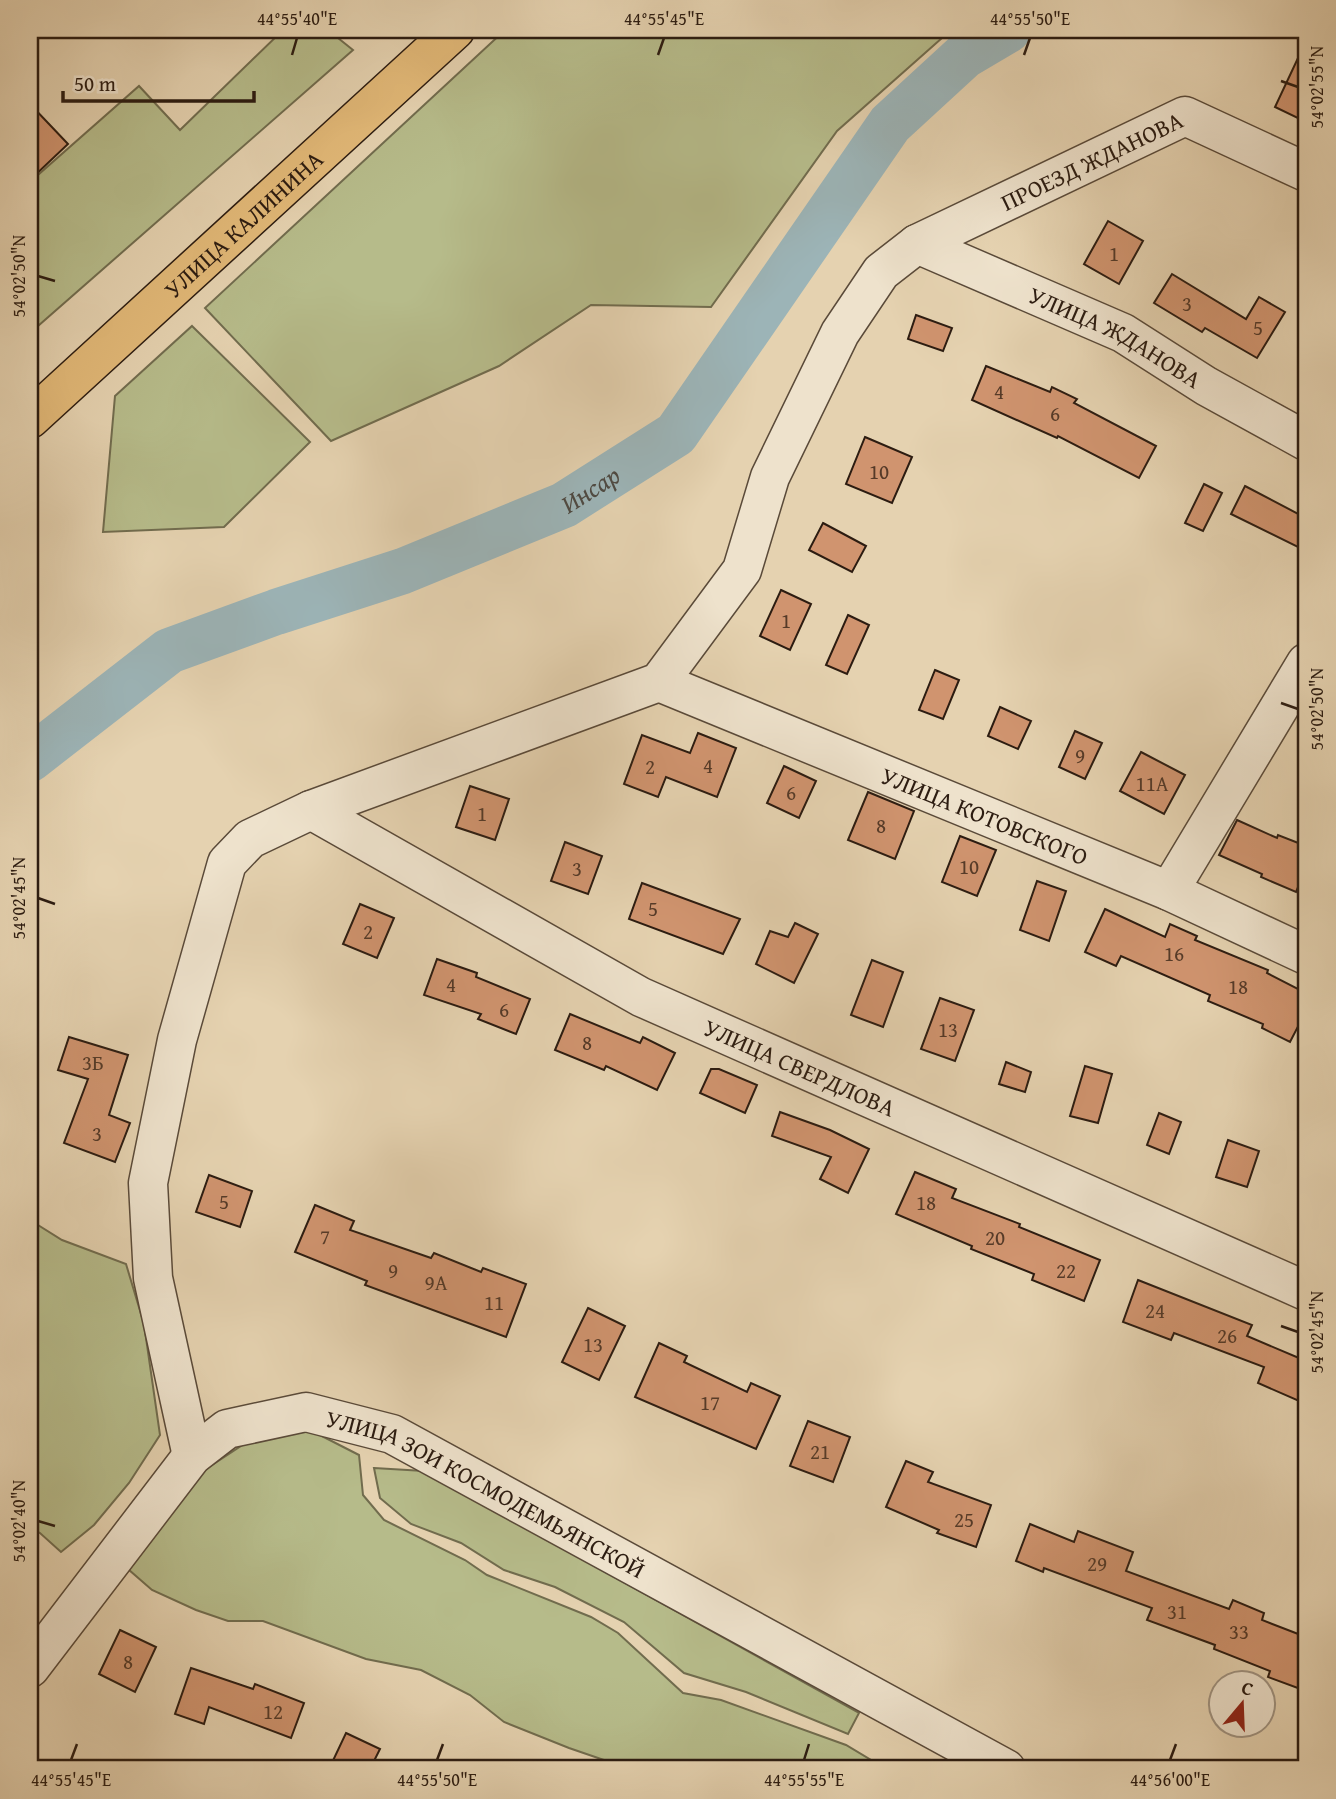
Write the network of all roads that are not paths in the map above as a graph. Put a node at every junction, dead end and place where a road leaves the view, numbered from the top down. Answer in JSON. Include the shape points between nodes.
{"nodes":[{"id":1,"x":455,"y":30,"type":"edge"},
{"id":2,"x":1306,"y":172,"type":"edge"},
{"id":3,"x":917,"y":244,"type":"junction"},
{"id":4,"x":30,"y":419,"type":"edge"},
{"id":5,"x":1306,"y":441,"type":"edge"},
{"id":6,"x":1306,"y":663,"type":"edge"},
{"id":7,"x":659,"y":682,"type":"junction"},
{"id":8,"x":311,"y":810,"type":"junction"},
{"id":9,"x":1169,"y":891,"type":"junction"},
{"id":10,"x":1306,"y":955,"type":"edge"},
{"id":11,"x":1306,"y":1291,"type":"edge"},
{"id":12,"x":192,"y":1457,"type":"junction"},
{"id":13,"x":30,"y":1668,"type":"edge"},
{"id":14,"x":1006,"y":1769,"type":"edge"}],
"edges":[{"from":1,"to":4,"type":"main road","name":"УЛИЦА КАЛИНИНА"},
{"from":2,"to":3,"type":"street","name":"ПРОЕЗД ЖДАНОВА","via":[[1185,116]]},
{"from":3,"to":5,"type":"street","name":"УЛИЦА ЖДАНОВА","via":[[1123,333]]},
{"from":3,"to":7,"type":"street","via":[[881,272],[840,333],[770,477],[742,570]]},
{"from":6,"to":9,"type":"street"},
{"from":7,"to":8,"type":"street"},
{"from":7,"to":9,"type":"street","name":"УЛИЦА КОТОВСКОГО"},
{"from":8,"to":11,"type":"street","name":"УЛИЦА СВЕРДЛОВА","via":[[641,997]]},
{"from":8,"to":12,"type":"street","via":[[250,839],[227,863],[177,1040],[148,1183],[153,1278]]},
{"from":9,"to":10,"type":"street","name":"УЛИЦА КОТОВСКОГО"},
{"from":12,"to":13,"type":"street","name":"УЛИЦА ЗОИ КОСМОДЕМЬЯНСКОЙ"},
{"from":12,"to":14,"type":"street","name":"УЛИЦА ЗОИ КОСМОДЕМЬЯНСКОЙ","via":[[227,1429],[306,1412],[392,1434]]}]}
